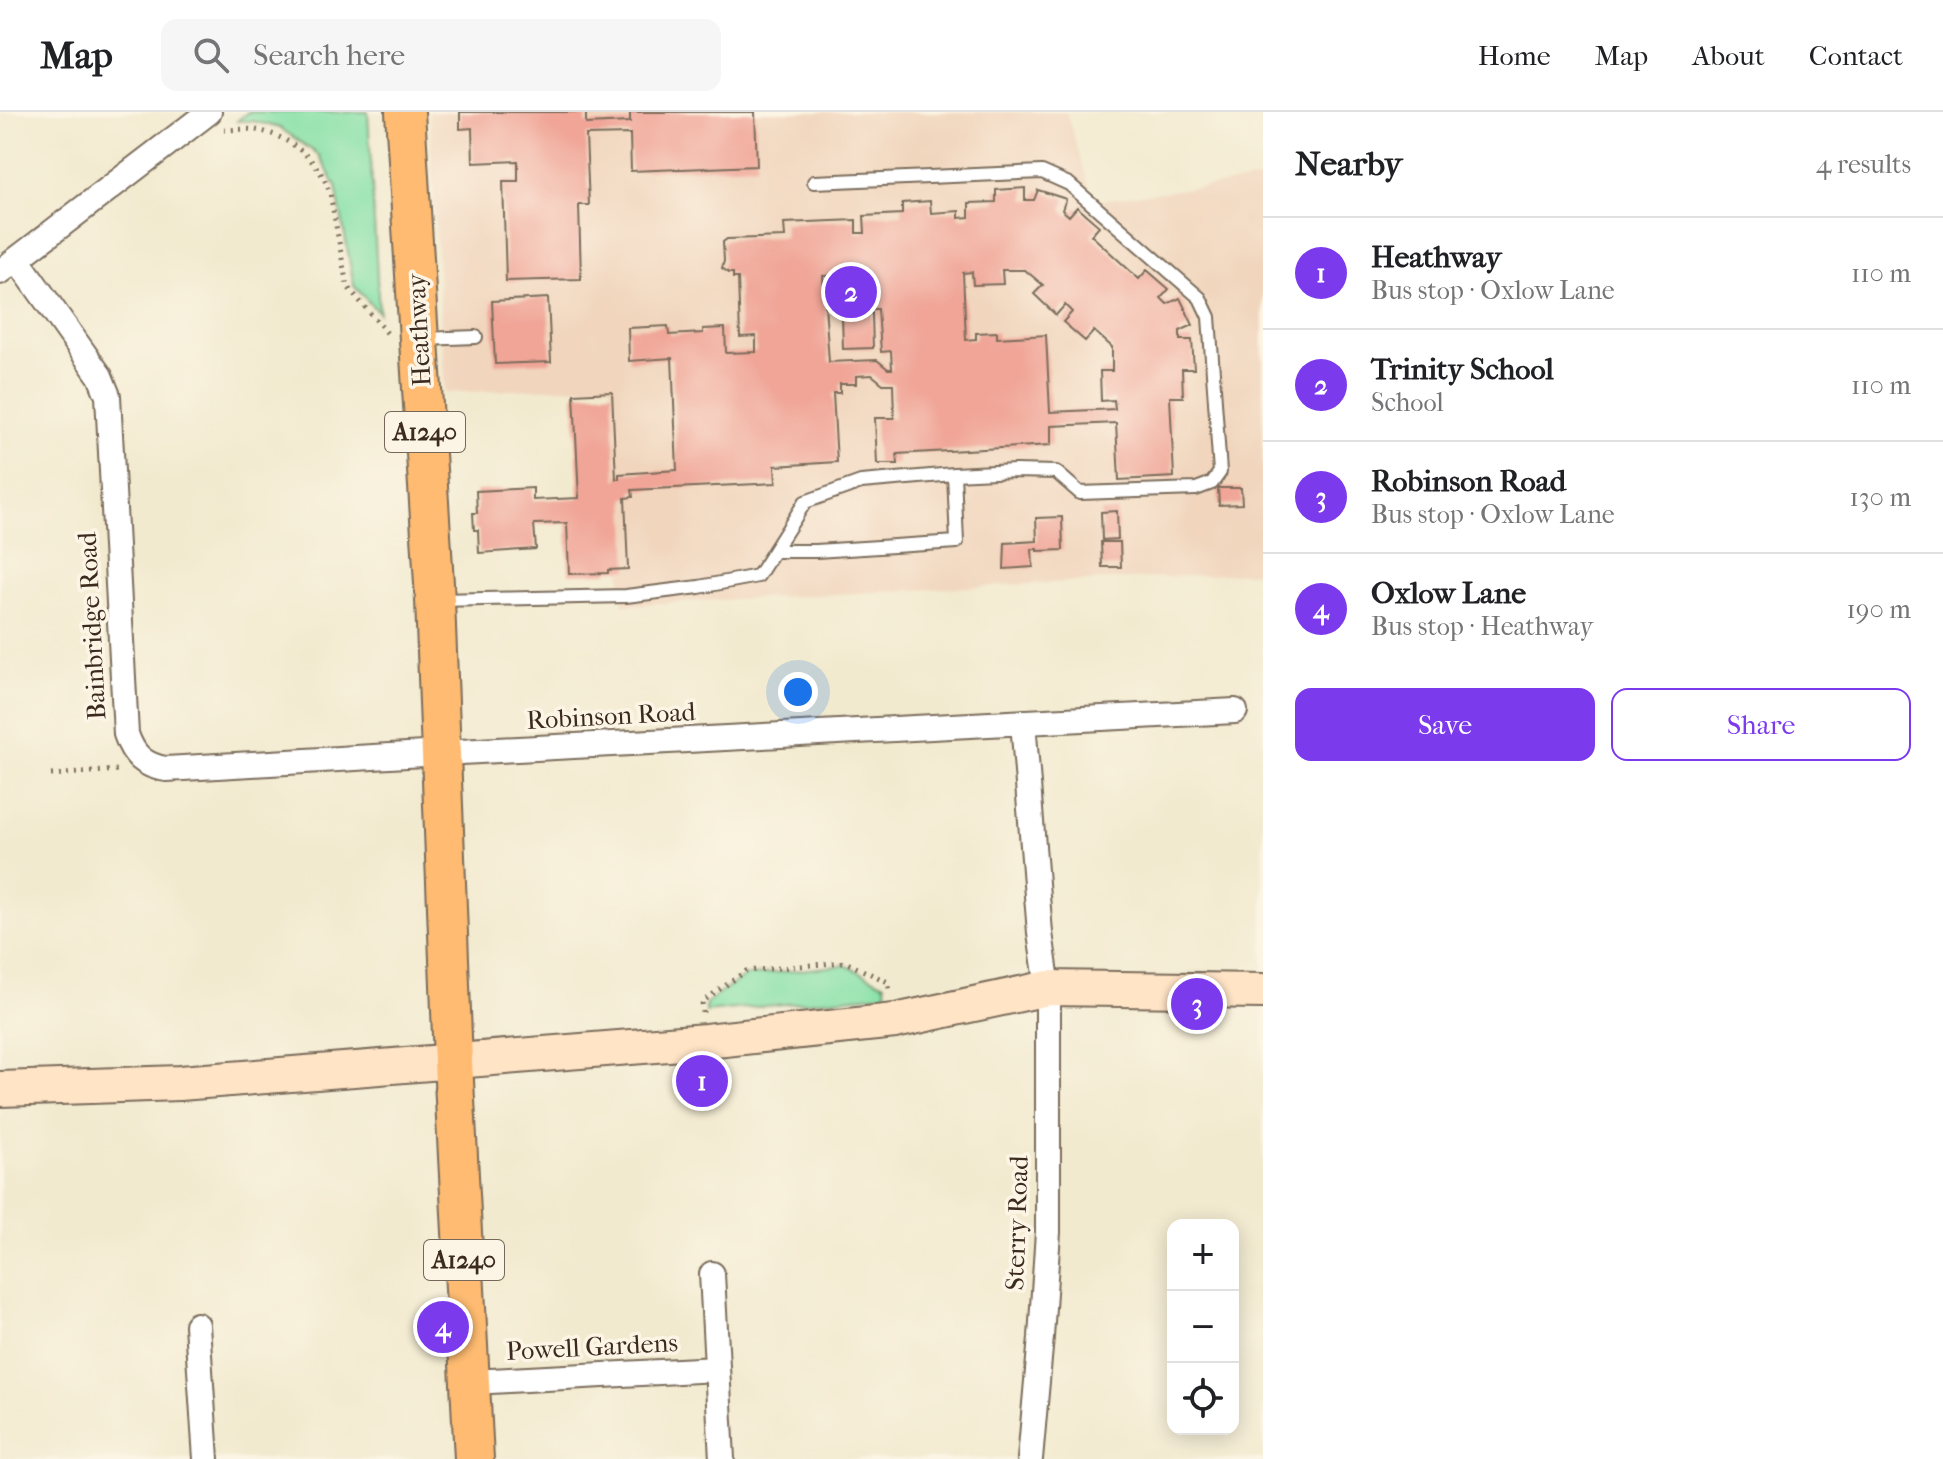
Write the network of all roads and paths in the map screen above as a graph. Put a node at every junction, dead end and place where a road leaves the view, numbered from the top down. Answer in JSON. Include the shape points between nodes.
{"nodes":[{"id":1,"x":209,"y":112,"type":"edge"},
{"id":2,"x":405,"y":112,"type":"edge"},
{"id":3,"x":184,"y":132,"type":"junction"},
{"id":4,"x":814,"y":182,"type":"dead end"},
{"id":5,"x":8,"y":266,"type":"edge"},
{"id":6,"x":403,"y":336,"type":"junction"},
{"id":7,"x":476,"y":337,"type":"dead end"},
{"id":8,"x":954,"y":474,"type":"junction"},
{"id":9,"x":774,"y":551,"type":"junction"},
{"id":10,"x":435,"y":600,"type":"junction"},
{"id":11,"x":1235,"y":711,"type":"dead end"},
{"id":12,"x":1023,"y":722,"type":"junction"},
{"id":13,"x":441,"y":753,"type":"junction"},
{"id":14,"x":138,"y":757,"type":"junction"},
{"id":15,"x":51,"y":775,"type":"dead end"},
{"id":16,"x":1048,"y":988,"type":"junction"},
{"id":17,"x":1263,"y":991,"type":"edge"},
{"id":18,"x":895,"y":1021,"type":"junction"},
{"id":19,"x":706,"y":1041,"type":"junction"},
{"id":20,"x":453,"y":1062,"type":"junction"},
{"id":21,"x":0,"y":1089,"type":"edge"},
{"id":22,"x":712,"y":1274,"type":"dead end"},
{"id":23,"x":197,"y":1325,"type":"dead end"},
{"id":24,"x":717,"y":1369,"type":"junction"},
{"id":25,"x":471,"y":1382,"type":"junction"},
{"id":26,"x":206,"y":1459,"type":"edge"},
{"id":27,"x":474,"y":1459,"type":"edge"},
{"id":28,"x":722,"y":1459,"type":"edge"},
{"id":29,"x":1030,"y":1459,"type":"edge"}],
"edges":[{"from":1,"to":3,"type":"street"},
{"from":2,"to":6,"type":"main road","name":"Heathway","number":"A1240"},
{"from":3,"to":5,"type":"street"},
{"from":3,"to":6,"type":"path","via":[[254,129],[289,142],[307,156],[326,180],[347,286]]},
{"from":4,"to":8,"type":"lane","via":[[1042,172],[1069,184],[1200,298],[1209,317],[1220,472],[1212,483],[1201,488],[1080,493],[1056,472]]},
{"from":5,"to":14,"type":"street","name":"Bainbridge Road","via":[[100,376],[108,396],[126,734]]},
{"from":6,"to":7,"type":"lane"},
{"from":6,"to":10,"type":"main road","name":"Heathway","number":"A1240"},
{"from":8,"to":9,"type":"lane","via":[[861,482],[805,502]]},
{"from":8,"to":9,"type":"lane","via":[[957,542]]},
{"from":9,"to":10,"type":"lane","via":[[758,576],[699,587],[626,596]]},
{"from":10,"to":13,"type":"main road","name":"Heathway","number":"A1240"},
{"from":11,"to":12,"type":"street","name":"Robinson Road"},
{"from":12,"to":13,"type":"street","name":"Robinson Road"},
{"from":12,"to":16,"type":"street"},
{"from":13,"to":14,"type":"street","via":[[166,769]]},
{"from":13,"to":20,"type":"main road","name":"Heathway","number":"A1240"},
{"from":14,"to":15,"type":"path","via":[[125,769]]},
{"from":16,"to":17,"type":"street"},
{"from":16,"to":18,"type":"street"},
{"from":16,"to":29,"type":"street","name":"Sterry Road","via":[[1048,1232]]},
{"from":18,"to":19,"type":"street"},
{"from":18,"to":19,"type":"path","via":[[888,982],[845,962],[746,971],[702,1002]]},
{"from":19,"to":20,"type":"street"},
{"from":20,"to":21,"type":"street","via":[[180,1083]]},
{"from":20,"to":25,"type":"main road","name":"Heathway","number":"A1240"},
{"from":22,"to":24,"type":"street","name":"Powell Gardens"},
{"from":23,"to":26,"type":"street"},
{"from":24,"to":25,"type":"street","name":"Powell Gardens"},
{"from":24,"to":28,"type":"street","name":"Powell Gardens"},
{"from":25,"to":27,"type":"main road","name":"Heathway","number":"A1240"}]}
